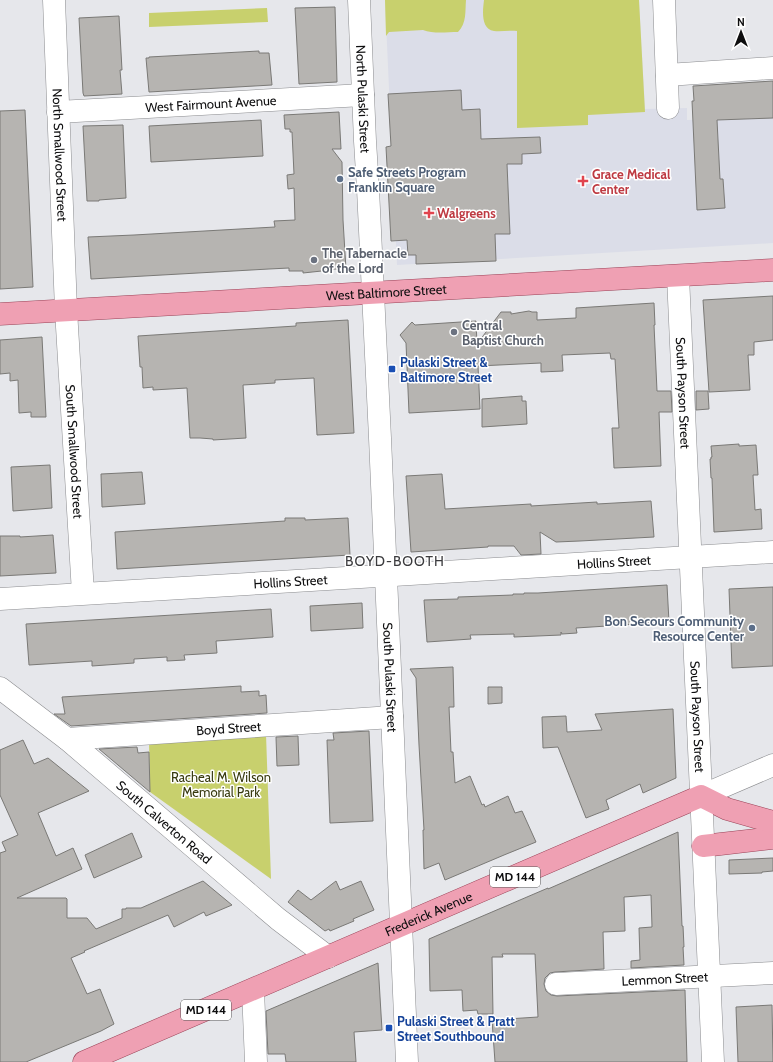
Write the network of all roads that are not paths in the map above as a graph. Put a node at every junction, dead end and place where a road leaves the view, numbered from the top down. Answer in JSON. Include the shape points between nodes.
{"nodes":[{"id":1,"x":54,"y":0,"type":"edge"},
{"id":2,"x":359,"y":0,"type":"edge"},
{"id":3,"x":664,"y":0,"type":"edge"},
{"id":4,"x":773,"y":68,"type":"edge"},
{"id":5,"x":667,"y":74,"type":"junction"},
{"id":6,"x":363,"y":95,"type":"junction"},
{"id":7,"x":668,"y":108,"type":"dead end"},
{"id":8,"x":58,"y":112,"type":"junction"},
{"id":9,"x":773,"y":270,"type":"edge"},
{"id":10,"x":678,"y":276,"type":"junction"},
{"id":11,"x":372,"y":293,"type":"junction"},
{"id":12,"x":66,"y":310,"type":"junction"},
{"id":13,"x":0,"y":314,"type":"edge"},
{"id":14,"x":773,"y":552,"type":"edge"},
{"id":15,"x":690,"y":557,"type":"junction"},
{"id":16,"x":385,"y":575,"type":"junction"},
{"id":17,"x":84,"y":594,"type":"junction"},
{"id":18,"x":0,"y":599,"type":"edge"},
{"id":19,"x":0,"y":688,"type":"edge"},
{"id":20,"x":392,"y":717,"type":"junction"},
{"id":21,"x":67,"y":739,"type":"junction"},
{"id":22,"x":773,"y":766,"type":"edge"},
{"id":23,"x":701,"y":796,"type":"junction"},
{"id":24,"x":773,"y":822,"type":"edge"},
{"id":25,"x":773,"y":838,"type":"edge"},
{"id":26,"x":703,"y":846,"type":"junction"},
{"id":27,"x":401,"y":926,"type":"junction"},
{"id":28,"x":328,"y":957,"type":"junction"},
{"id":29,"x":773,"y":973,"type":"edge"},
{"id":30,"x":709,"y":976,"type":"junction"},
{"id":31,"x":556,"y":984,"type":"dead end"},
{"id":32,"x":252,"y":990,"type":"junction"},
{"id":33,"x":104,"y":1058,"type":"edge"},
{"id":34,"x":84,"y":1062,"type":"edge"},
{"id":35,"x":256,"y":1062,"type":"edge"},
{"id":36,"x":407,"y":1062,"type":"edge"},
{"id":37,"x":713,"y":1062,"type":"edge"}],
"edges":[{"from":1,"to":8,"type":"street","name":"North Smallwood Street"},
{"from":2,"to":6,"type":"street","name":"North Pulaski Street"},
{"from":3,"to":5,"type":"street"},
{"from":4,"to":5,"type":"street"},
{"from":5,"to":7,"type":"street"},
{"from":6,"to":8,"type":"street","name":"West Fairmount Avenue"},
{"from":6,"to":11,"type":"street","name":"North Pulaski Street"},
{"from":8,"to":12,"type":"street","name":"North Smallwood Street"},
{"from":9,"to":10,"type":"main road","name":"West Baltimore Street"},
{"from":10,"to":11,"type":"main road","name":"West Baltimore Street"},
{"from":10,"to":15,"type":"street","name":"South Payson Street"},
{"from":11,"to":12,"type":"main road","name":"West Baltimore Street"},
{"from":11,"to":16,"type":"street","name":"South Pulaski Street"},
{"from":12,"to":13,"type":"main road","name":"West Baltimore Street"},
{"from":12,"to":17,"type":"street","name":"South Smallwood Street"},
{"from":14,"to":15,"type":"street","name":"Hollins Street"},
{"from":15,"to":16,"type":"street","name":"Hollins Street"},
{"from":15,"to":23,"type":"street","name":"South Payson Street"},
{"from":16,"to":17,"type":"street","name":"Hollins Street"},
{"from":16,"to":20,"type":"street","name":"South Pulaski Street"},
{"from":17,"to":18,"type":"street","name":"Hollins Street"},
{"from":19,"to":21,"type":"street","name":"South Calverton Road"},
{"from":20,"to":21,"type":"street","name":"Boyd Street"},
{"from":20,"to":27,"type":"street","name":"South Pulaski Street"},
{"from":21,"to":28,"type":"street","name":"South Calverton Road","via":[[278,919]]},
{"from":22,"to":23,"type":"street","name":"Frederick Avenue"},
{"from":23,"to":24,"type":"main road","via":[[727,808]]},
{"from":23,"to":26,"type":"street","name":"South Payson Street"},
{"from":23,"to":27,"type":"main road","name":"Frederick Avenue","number":"MD 144"},
{"from":25,"to":26,"type":"main road"},
{"from":26,"to":30,"type":"street","name":"South Payson Street"},
{"from":27,"to":28,"type":"main road","name":"Frederick Avenue","number":"MD 144"},
{"from":27,"to":36,"type":"street","name":"South Pulaski Street"},
{"from":28,"to":32,"type":"main road","name":"Frederick Avenue","number":"MD 144"},
{"from":29,"to":30,"type":"street","name":"Lemmon Street"},
{"from":30,"to":31,"type":"street","name":"Lemmon Street"},
{"from":30,"to":37,"type":"street","name":"South Payson Street"},
{"from":32,"to":33,"type":"main road","name":"Frederick Avenue","number":"MD 144"},
{"from":32,"to":35,"type":"street"},
{"from":33,"to":34,"type":"main road","name":"Frederick Avenue","number":"MD 144"}]}
